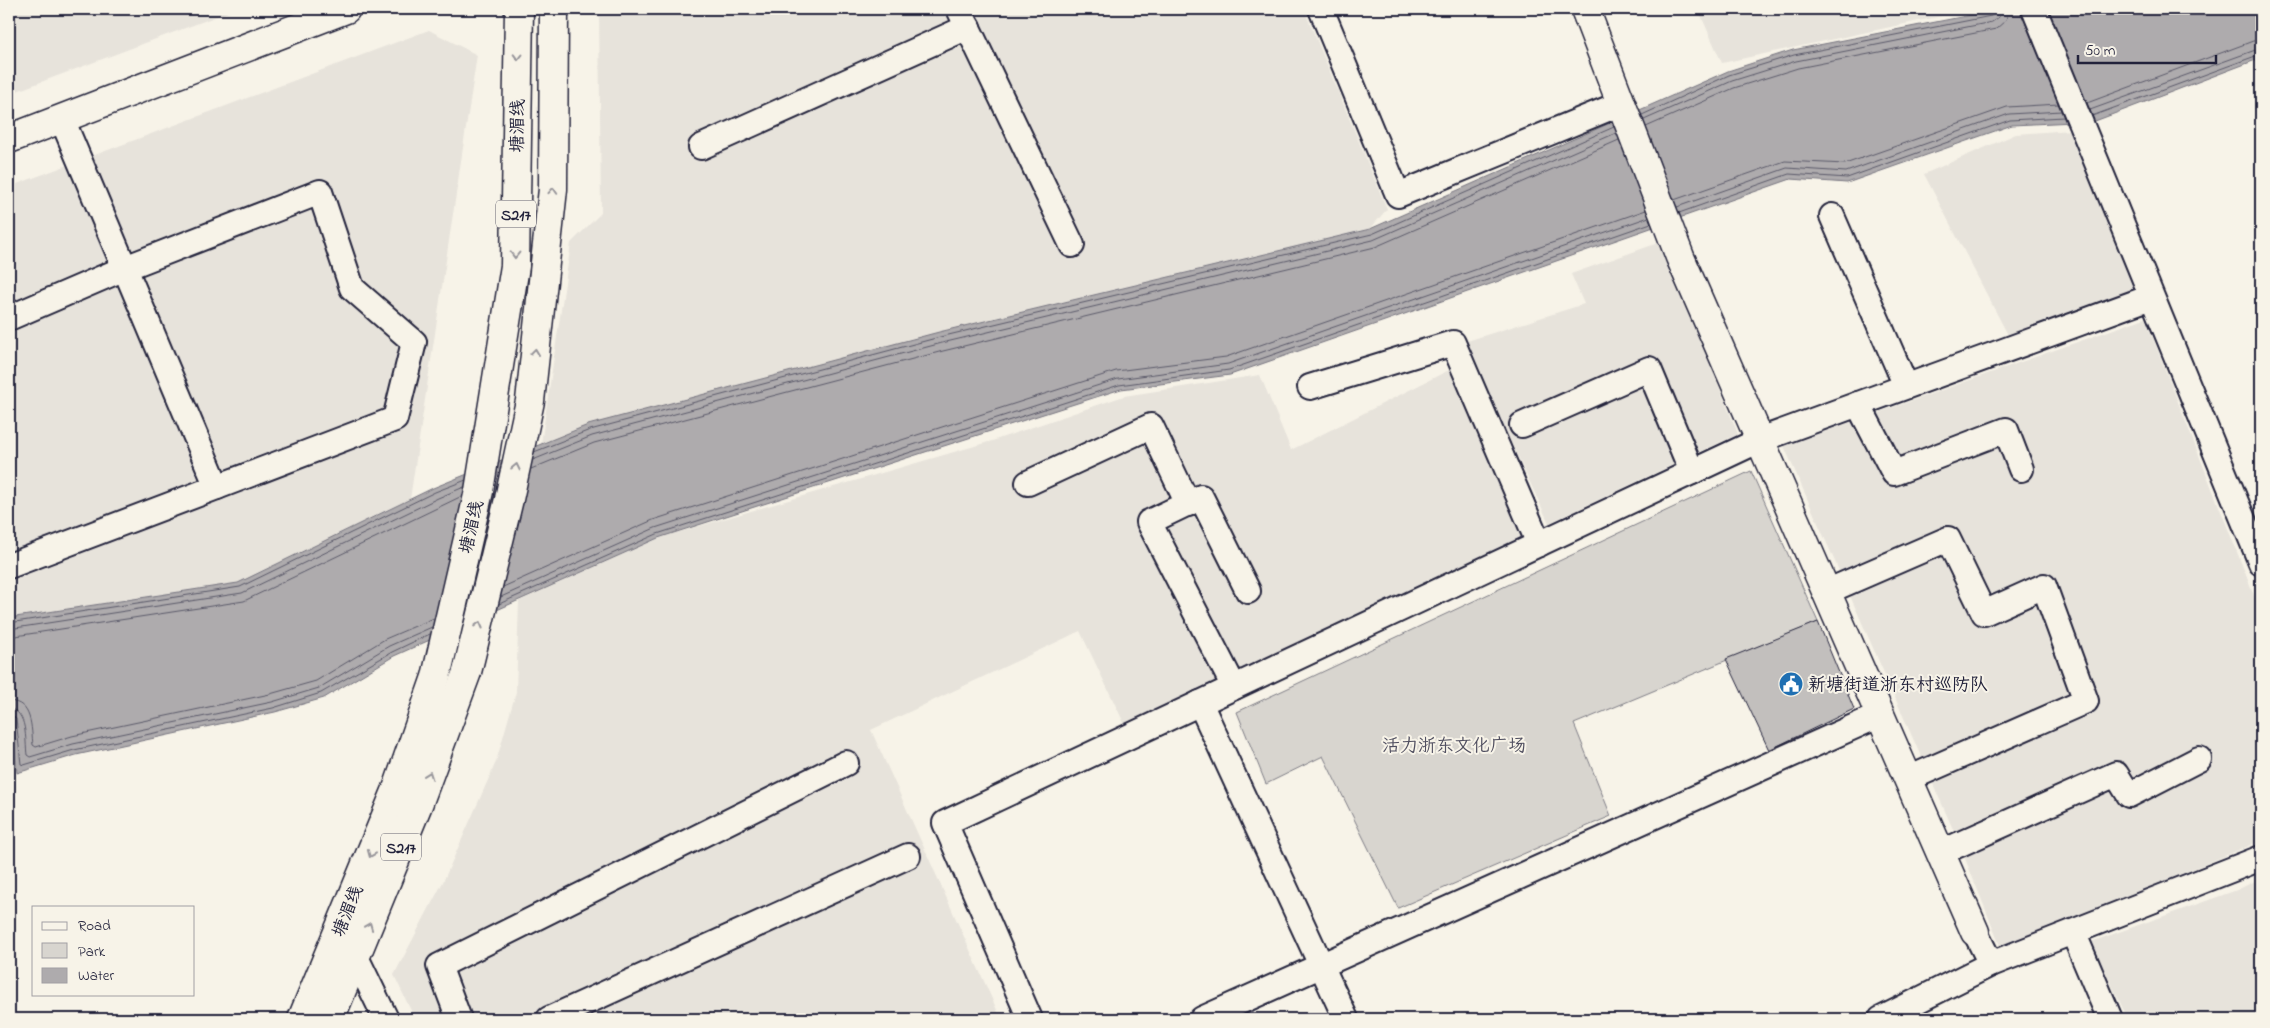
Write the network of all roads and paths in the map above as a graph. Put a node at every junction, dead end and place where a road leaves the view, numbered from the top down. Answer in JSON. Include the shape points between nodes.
{"nodes":[{"id":1,"x":346,"y":9,"type":"edge"},
{"id":2,"x":519,"y":9,"type":"edge"},
{"id":3,"x":554,"y":9,"type":"edge"},
{"id":4,"x":1321,"y":9,"type":"edge"},
{"id":5,"x":1585,"y":9,"type":"edge"},
{"id":6,"x":2034,"y":9,"type":"edge"},
{"id":7,"x":308,"y":15,"type":"edge"},
{"id":8,"x":964,"y":18,"type":"edge"},
{"id":9,"x":1622,"y":103,"type":"junction"},
{"id":10,"x":62,"y":119,"type":"junction"},
{"id":11,"x":9,"y":137,"type":"edge"},
{"id":12,"x":701,"y":147,"type":"dead end"},
{"id":13,"x":1832,"y":216,"type":"dead end"},
{"id":14,"x":1072,"y":245,"type":"dead end"},
{"id":15,"x":125,"y":268,"type":"junction"},
{"id":16,"x":2151,"y":297,"type":"junction"},
{"id":17,"x":9,"y":318,"type":"edge"},
{"id":18,"x":1906,"y":386,"type":"junction"},
{"id":19,"x":1310,"y":387,"type":"dead end"},
{"id":20,"x":1858,"y":404,"type":"junction"},
{"id":21,"x":1522,"y":425,"type":"dead end"},
{"id":22,"x":1760,"y":440,"type":"junction"},
{"id":23,"x":2021,"y":469,"type":"dead end"},
{"id":24,"x":1692,"y":472,"type":"junction"},
{"id":25,"x":1028,"y":483,"type":"dead end"},
{"id":26,"x":217,"y":487,"type":"junction"},
{"id":27,"x":1188,"y":504,"type":"junction"},
{"id":28,"x":1539,"y":544,"type":"junction"},
{"id":29,"x":2261,"y":563,"type":"edge"},
{"id":30,"x":9,"y":566,"type":"edge"},
{"id":31,"x":1248,"y":591,"type":"dead end"},
{"id":32,"x":1826,"y":592,"type":"junction"},
{"id":33,"x":1234,"y":687,"type":"junction"},
{"id":34,"x":1200,"y":703,"type":"junction"},
{"id":35,"x":1880,"y":715,"type":"junction"},
{"id":36,"x":2198,"y":759,"type":"dead end"},
{"id":37,"x":846,"y":763,"type":"dead end"},
{"id":38,"x":1908,"y":778,"type":"junction"},
{"id":39,"x":1940,"y":853,"type":"junction"},
{"id":40,"x":908,"y":856,"type":"dead end"},
{"id":41,"x":2261,"y":858,"type":"edge"},
{"id":42,"x":1976,"y":932,"type":"joint"},
{"id":43,"x":2073,"y":932,"type":"junction"},
{"id":44,"x":356,"y":957,"type":"junction"},
{"id":45,"x":1991,"y":964,"type":"junction"},
{"id":46,"x":1322,"y":966,"type":"junction"},
{"id":47,"x":302,"y":1019,"type":"edge"},
{"id":48,"x":330,"y":1019,"type":"edge"},
{"id":49,"x":386,"y":1019,"type":"edge"},
{"id":50,"x":459,"y":1019,"type":"edge"},
{"id":51,"x":549,"y":1019,"type":"edge"},
{"id":52,"x":1030,"y":1019,"type":"edge"},
{"id":53,"x":1202,"y":1019,"type":"edge"},
{"id":54,"x":1346,"y":1019,"type":"edge"},
{"id":55,"x":1882,"y":1019,"type":"edge"},
{"id":56,"x":2110,"y":1019,"type":"edge"}],
"edges":[{"from":1,"to":7,"type":"main road"},
{"from":2,"to":47,"type":"main road","name":"塘湄线","number":"S217","one_way":true,"via":[[515,266],[479,491],[436,676],[397,789]]},
{"from":44,"to":3,"type":"main road","number":"S217","one_way":true,"via":[[467,672],[510,499],[530,401],[553,189]]},
{"from":4,"to":9,"type":"street","via":[[1398,195]]},
{"from":5,"to":9,"type":"main road"},
{"from":6,"to":16,"type":"street"},
{"from":7,"to":10,"type":"main road"},
{"from":8,"to":12,"type":"street"},
{"from":8,"to":14,"type":"street"},
{"from":9,"to":22,"type":"main road","via":[[1680,257]]},
{"from":10,"to":11,"type":"main road"},
{"from":10,"to":15,"type":"street"},
{"from":13,"to":18,"type":"street"},
{"from":15,"to":17,"type":"street"},
{"from":15,"to":26,"type":"street"},
{"from":15,"to":26,"type":"street","via":[[320,192],[352,288],[414,342],[395,419]]},
{"from":16,"to":18,"type":"street"},
{"from":16,"to":29,"type":"street"},
{"from":18,"to":20,"type":"street"},
{"from":19,"to":28,"type":"street","via":[[1453,343]]},
{"from":20,"to":22,"type":"street"},
{"from":20,"to":23,"type":"street","via":[[1894,473],[2006,430]]},
{"from":21,"to":24,"type":"street","via":[[1649,369]]},
{"from":22,"to":24,"type":"street"},
{"from":22,"to":32,"type":"main road"},
{"from":24,"to":28,"type":"street"},
{"from":25,"to":27,"type":"street","via":[[1151,426]]},
{"from":26,"to":30,"type":"street"},
{"from":27,"to":31,"type":"street","via":[[1201,497]]},
{"from":27,"to":33,"type":"street","via":[[1149,522]]},
{"from":28,"to":33,"type":"street"},
{"from":32,"to":35,"type":"main road"},
{"from":32,"to":38,"type":"street","via":[[1948,539],[1984,613],[2044,586],[2086,701]]},
{"from":33,"to":34,"type":"street"},
{"from":34,"to":46,"type":"street"},
{"from":34,"to":52,"type":"street","via":[[945,823]]},
{"from":35,"to":38,"type":"main road"},
{"from":35,"to":46,"type":"street"},
{"from":36,"to":39,"type":"street","via":[[2130,795],[2116,774]]},
{"from":37,"to":50,"type":"street","via":[[440,966]]},
{"from":38,"to":39,"type":"main road"},
{"from":39,"to":42,"type":"main road"},
{"from":40,"to":51,"type":"street"},
{"from":41,"to":43,"type":"street"},
{"from":42,"to":45,"type":"street"},
{"from":43,"to":45,"type":"street"},
{"from":43,"to":56,"type":"street"},
{"from":44,"to":48,"type":"main road","number":"S217"},
{"from":44,"to":49,"type":"street"},
{"from":45,"to":55,"type":"street"},
{"from":46,"to":53,"type":"street"},
{"from":46,"to":54,"type":"street"}]}
